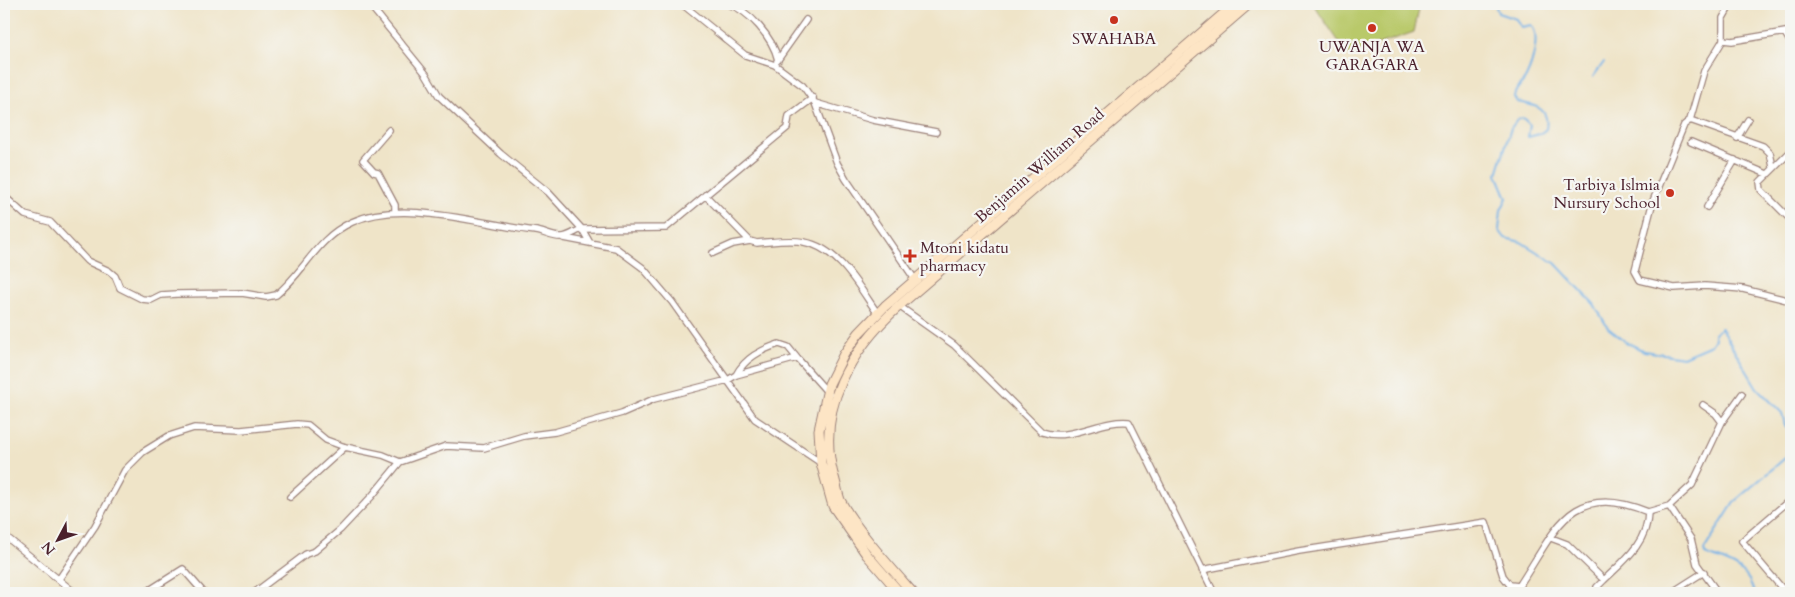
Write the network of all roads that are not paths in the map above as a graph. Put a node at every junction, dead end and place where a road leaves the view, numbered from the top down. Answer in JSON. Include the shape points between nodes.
{"nodes":[{"id":1,"x":369,"y":4,"type":"edge"},
{"id":2,"x":682,"y":4,"type":"edge"},
{"id":3,"x":728,"y":4,"type":"edge"},
{"id":4,"x":1235,"y":4,"type":"edge"},
{"id":5,"x":1249,"y":4,"type":"edge"},
{"id":6,"x":1730,"y":4,"type":"edge"},
{"id":7,"x":806,"y":20,"type":"dead end"},
{"id":8,"x":1788,"y":32,"type":"edge"},
{"id":9,"x":1723,"y":40,"type":"junction"},
{"id":10,"x":1791,"y":43,"type":"edge"},
{"id":11,"x":777,"y":62,"type":"junction"},
{"id":12,"x":814,"y":100,"type":"junction"},
{"id":13,"x":1690,"y":120,"type":"junction"},
{"id":14,"x":1748,"y":120,"type":"dead end"},
{"id":15,"x":389,"y":130,"type":"dead end"},
{"id":16,"x":936,"y":132,"type":"dead end"},
{"id":17,"x":1737,"y":138,"type":"junction"},
{"id":18,"x":1691,"y":142,"type":"dead end"},
{"id":19,"x":1791,"y":151,"type":"edge"},
{"id":20,"x":1735,"y":160,"type":"junction"},
{"id":21,"x":1773,"y":167,"type":"junction"},
{"id":22,"x":1767,"y":174,"type":"junction"},
{"id":23,"x":705,"y":194,"type":"junction"},
{"id":24,"x":4,"y":196,"type":"edge"},
{"id":25,"x":1707,"y":207,"type":"dead end"},
{"id":26,"x":395,"y":211,"type":"junction"},
{"id":27,"x":1791,"y":220,"type":"edge"},
{"id":28,"x":582,"y":229,"type":"junction"},
{"id":29,"x":575,"y":231,"type":"junction"},
{"id":30,"x":564,"y":238,"type":"junction"},
{"id":31,"x":750,"y":241,"type":"junction"},
{"id":32,"x":579,"y":242,"type":"junction"},
{"id":33,"x":590,"y":243,"type":"junction"},
{"id":34,"x":713,"y":253,"type":"dead end"},
{"id":35,"x":918,"y":284,"type":"junction"},
{"id":36,"x":1791,"y":301,"type":"edge"},
{"id":37,"x":899,"y":306,"type":"junction"},
{"id":38,"x":878,"y":314,"type":"junction"},
{"id":39,"x":797,"y":358,"type":"junction"},
{"id":40,"x":736,"y":375,"type":"junction"},
{"id":41,"x":728,"y":380,"type":"junction"},
{"id":42,"x":831,"y":394,"type":"junction"},
{"id":43,"x":1742,"y":394,"type":"dead end"},
{"id":44,"x":1702,"y":405,"type":"dead end"},
{"id":45,"x":1722,"y":422,"type":"junction"},
{"id":46,"x":345,"y":447,"type":"junction"},
{"id":47,"x":400,"y":462,"type":"junction"},
{"id":48,"x":821,"y":463,"type":"junction"},
{"id":49,"x":290,"y":497,"type":"dead end"},
{"id":50,"x":1791,"y":499,"type":"edge"},
{"id":51,"x":1669,"y":506,"type":"junction"},
{"id":52,"x":1648,"y":512,"type":"junction"},
{"id":53,"x":4,"y":535,"type":"edge"},
{"id":54,"x":1551,"y":538,"type":"junction"},
{"id":55,"x":1202,"y":570,"type":"junction"},
{"id":56,"x":1704,"y":572,"type":"junction"},
{"id":57,"x":59,"y":579,"type":"junction"},
{"id":58,"x":1604,"y":580,"type":"junction"},
{"id":59,"x":75,"y":593,"type":"edge"},
{"id":60,"x":145,"y":593,"type":"edge"},
{"id":61,"x":204,"y":593,"type":"edge"},
{"id":62,"x":254,"y":593,"type":"edge"},
{"id":63,"x":900,"y":593,"type":"edge"},
{"id":64,"x":913,"y":593,"type":"edge"},
{"id":65,"x":1214,"y":593,"type":"edge"},
{"id":66,"x":1602,"y":593,"type":"edge"},
{"id":67,"x":1671,"y":593,"type":"edge"},
{"id":68,"x":1718,"y":593,"type":"edge"},
{"id":69,"x":1786,"y":593,"type":"edge"}],
"edges":[{"from":1,"to":28,"type":"street","via":[[426,74],[439,96],[501,154],[548,192]]},
{"from":2,"to":11,"type":"street","via":[[746,55]]},
{"from":3,"to":11,"type":"street","via":[[742,10],[761,31],[772,45]]},
{"from":4,"to":35,"type":"main road","name":"Benjamin William Road"},
{"from":5,"to":35,"type":"main road","name":"Benjamin William Road"},
{"from":6,"to":9,"type":"street","via":[[1723,18]]},
{"from":7,"to":11,"type":"street"},
{"from":8,"to":9,"type":"street"},
{"from":8,"to":10,"type":"street"},
{"from":9,"to":13,"type":"street","via":[[1704,71]]},
{"from":11,"to":12,"type":"street"},
{"from":12,"to":16,"type":"street","via":[[873,120]]},
{"from":12,"to":23,"type":"street","via":[[789,116],[788,126]]},
{"from":12,"to":35,"type":"street","via":[[846,179]]},
{"from":13,"to":17,"type":"street"},
{"from":13,"to":36,"type":"street","via":[[1684,125],[1653,201],[1636,276],[1640,280],[1674,288],[1743,289]]},
{"from":14,"to":17,"type":"street"},
{"from":15,"to":26,"type":"street","via":[[363,160],[378,174],[395,205]]},
{"from":17,"to":21,"type":"street","via":[[1763,146],[1770,153]]},
{"from":18,"to":20,"type":"street"},
{"from":19,"to":21,"type":"street"},
{"from":20,"to":22,"type":"street"},
{"from":20,"to":25,"type":"street"},
{"from":21,"to":22,"type":"street"},
{"from":22,"to":27,"type":"street","via":[[1760,182],[1761,190]]},
{"from":23,"to":28,"type":"street","via":[[666,228]]},
{"from":23,"to":31,"type":"street"},
{"from":24,"to":26,"type":"street","via":[[25,214],[50,222],[87,261],[109,271],[120,288],[151,300],[161,295],[177,294],[276,295],[328,237],[353,221]]},
{"from":26,"to":30,"type":"street","via":[[485,222]]},
{"from":28,"to":29,"type":"street"},
{"from":28,"to":33,"type":"street"},
{"from":29,"to":30,"type":"street"},
{"from":29,"to":32,"type":"street"},
{"from":30,"to":32,"type":"street"},
{"from":31,"to":34,"type":"street"},
{"from":31,"to":38,"type":"street","via":[[803,242],[828,251]]},
{"from":32,"to":33,"type":"street"},
{"from":33,"to":41,"type":"street","via":[[616,248],[643,268],[672,302]]},
{"from":35,"to":37,"type":"main road","name":"Benjamin William Road"},
{"from":35,"to":38,"type":"main road","name":"Benjamin William Road"},
{"from":37,"to":42,"type":"main road","name":"Benjamin William Road","via":[[865,340]]},
{"from":37,"to":55,"type":"street","via":[[954,345],[1042,432],[1057,434],[1120,421],[1130,422]]},
{"from":38,"to":42,"type":"main road","name":"Benjamin William Road","via":[[844,354]]},
{"from":39,"to":40,"type":"street"},
{"from":39,"to":40,"type":"street","via":[[788,347],[779,344],[756,353]]},
{"from":39,"to":42,"type":"street"},
{"from":40,"to":41,"type":"street"},
{"from":41,"to":47,"type":"street","via":[[654,399],[622,413],[555,432],[524,436],[484,448],[446,446]]},
{"from":41,"to":48,"type":"street","via":[[758,423]]},
{"from":42,"to":48,"type":"main road","name":"Benjamin William Road","via":[[819,430]]},
{"from":42,"to":64,"type":"main road","name":"Benjamin William Road","via":[[830,459],[840,499],[873,547]]},
{"from":43,"to":45,"type":"street"},
{"from":44,"to":45,"type":"street"},
{"from":45,"to":51,"type":"street","via":[[1692,485]]},
{"from":46,"to":47,"type":"street"},
{"from":46,"to":49,"type":"street"},
{"from":46,"to":57,"type":"street","via":[[326,440],[308,425],[297,424],[241,430],[194,428],[161,440],[143,452],[126,470],[82,548]]},
{"from":47,"to":62,"type":"street","via":[[326,543],[301,557]]},
{"from":48,"to":63,"type":"main road","name":"Benjamin William Road","via":[[833,506],[867,556]]},
{"from":50,"to":69,"type":"street","via":[[1742,541]]},
{"from":51,"to":52,"type":"street"},
{"from":51,"to":56,"type":"street","via":[[1691,539],[1696,564]]},
{"from":52,"to":54,"type":"street","via":[[1627,503],[1590,503],[1570,512]]},
{"from":52,"to":58,"type":"street","via":[[1644,533],[1636,549]]},
{"from":53,"to":57,"type":"street","via":[[31,560]]},
{"from":54,"to":55,"type":"street","via":[[1518,586],[1510,585],[1503,576],[1486,522],[1299,551]]},
{"from":54,"to":58,"type":"street","via":[[1567,544]]},
{"from":55,"to":65,"type":"street"},
{"from":56,"to":67,"type":"street"},
{"from":56,"to":68,"type":"street"},
{"from":57,"to":59,"type":"street"},
{"from":58,"to":66,"type":"street","via":[[1597,587]]},
{"from":60,"to":61,"type":"street","via":[[183,569]]}]}
